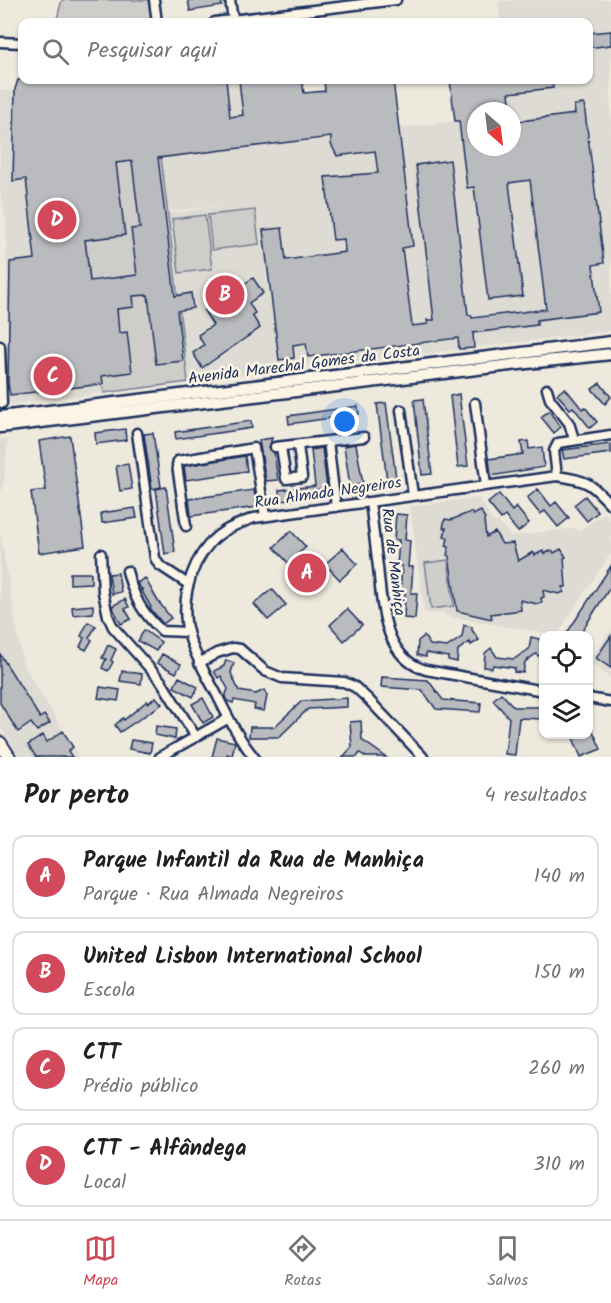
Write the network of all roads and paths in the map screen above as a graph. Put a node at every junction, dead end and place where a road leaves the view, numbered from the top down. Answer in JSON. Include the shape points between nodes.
{"nodes":[{"id":1,"x":154,"y":0,"type":"edge"},
{"id":2,"x":230,"y":0,"type":"edge"},
{"id":3,"x":396,"y":0,"type":"edge"},
{"id":4,"x":156,"y":18,"type":"edge"},
{"id":5,"x":233,"y":18,"type":"edge"},
{"id":6,"x":249,"y":18,"type":"edge"},
{"id":7,"x":0,"y":42,"type":"edge"},
{"id":8,"x":18,"y":43,"type":"edge"},
{"id":9,"x":611,"y":342,"type":"edge"},
{"id":10,"x":0,"y":346,"type":"edge"},
{"id":11,"x":611,"y":354,"type":"edge"},
{"id":12,"x":546,"y":389,"type":"dead end"},
{"id":13,"x":2,"y":403,"type":"dead end"},
{"id":14,"x":475,"y":403,"type":"dead end"},
{"id":15,"x":401,"y":410,"type":"dead end"},
{"id":16,"x":0,"y":417,"type":"edge"},
{"id":17,"x":0,"y":427,"type":"edge"},
{"id":18,"x":137,"y":433,"type":"dead end"},
{"id":19,"x":611,"y":435,"type":"edge"},
{"id":20,"x":364,"y":437,"type":"dead end"},
{"id":21,"x":574,"y":439,"type":"junction"},
{"id":22,"x":328,"y":441,"type":"junction"},
{"id":23,"x":298,"y":444,"type":"junction"},
{"id":24,"x":557,"y":476,"type":"junction"},
{"id":25,"x":486,"y":485,"type":"junction"},
{"id":26,"x":413,"y":495,"type":"junction"},
{"id":27,"x":370,"y":502,"type":"junction"},
{"id":28,"x":611,"y":505,"type":"edge"},
{"id":29,"x":336,"y":507,"type":"junction"},
{"id":30,"x":265,"y":516,"type":"junction"},
{"id":31,"x":186,"y":526,"type":"dead end"},
{"id":32,"x":101,"y":554,"type":"dead end"},
{"id":33,"x":127,"y":571,"type":"dead end"},
{"id":34,"x":189,"y":585,"type":"junction"},
{"id":35,"x":188,"y":632,"type":"junction"},
{"id":36,"x":200,"y":663,"type":"junction"},
{"id":37,"x":539,"y":690,"type":"edge"},
{"id":38,"x":593,"y":699,"type":"edge"},
{"id":39,"x":611,"y":702,"type":"edge"},
{"id":40,"x":229,"y":718,"type":"junction"},
{"id":41,"x":196,"y":737,"type":"junction"},
{"id":42,"x":0,"y":743,"type":"edge"},
{"id":43,"x":9,"y":757,"type":"edge"},
{"id":44,"x":160,"y":757,"type":"edge"},
{"id":45,"x":254,"y":757,"type":"edge"},
{"id":46,"x":423,"y":757,"type":"edge"}],
"edges":[{"from":1,"to":4,"type":"street"},
{"from":2,"to":5,"type":"street"},
{"from":3,"to":6,"type":"street"},
{"from":7,"to":8,"type":"street"},
{"from":9,"to":16,"type":"main road","name":"Avenida Marechal Gomes da Costa"},
{"from":10,"to":13,"type":"street"},
{"from":11,"to":17,"type":"main road","name":"Avenida Marechal Gomes da Costa"},
{"from":12,"to":21,"type":"street","via":[[569,423]]},
{"from":14,"to":25,"type":"street"},
{"from":15,"to":26,"type":"street"},
{"from":18,"to":34,"type":"street","via":[[155,558]]},
{"from":19,"to":21,"type":"street"},
{"from":20,"to":22,"type":"street"},
{"from":21,"to":24,"type":"street","via":[[555,446]]},
{"from":22,"to":23,"type":"street"},
{"from":22,"to":29,"type":"street"},
{"from":23,"to":23,"type":"street","via":[[302,477],[286,479],[278,447]]},
{"from":24,"to":25,"type":"street","name":"Rua Almada Negreiros"},
{"from":24,"to":28,"type":"street","name":"Rua Almada Negreiros","via":[[594,486]]},
{"from":25,"to":26,"type":"street","name":"Rua Almada Negreiros"},
{"from":26,"to":27,"type":"street","name":"Rua Almada Negreiros"},
{"from":27,"to":29,"type":"street","name":"Rua Almada Negreiros"},
{"from":27,"to":37,"type":"street","name":"Rua de Manhiça","via":[[385,621],[402,655],[426,670]]},
{"from":29,"to":30,"type":"street","name":"Rua Almada Negreiros"},
{"from":30,"to":31,"type":"street","via":[[254,448],[178,461]]},
{"from":30,"to":34,"type":"street","name":"Rua Almada Negreiros","via":[[233,526],[210,542],[197,561]]},
{"from":32,"to":41,"type":"street","via":[[103,592],[113,627],[162,681]]},
{"from":33,"to":35,"type":"street","via":[[133,594],[162,632]]},
{"from":34,"to":35,"type":"street","name":"Rua Almada Negreiros","via":[[185,610]]},
{"from":35,"to":36,"type":"street","name":"Rua Almada Negreiros"},
{"from":36,"to":40,"type":"street","name":"Rua Almada Negreiros"},
{"from":36,"to":46,"type":"street","via":[[233,648],[282,678],[344,682],[368,699]]},
{"from":38,"to":39,"type":"street"},
{"from":40,"to":41,"type":"street"},
{"from":40,"to":45,"type":"street","name":"Rua Almada Negreiros"},
{"from":41,"to":44,"type":"street"},
{"from":42,"to":43,"type":"highway"}]}
